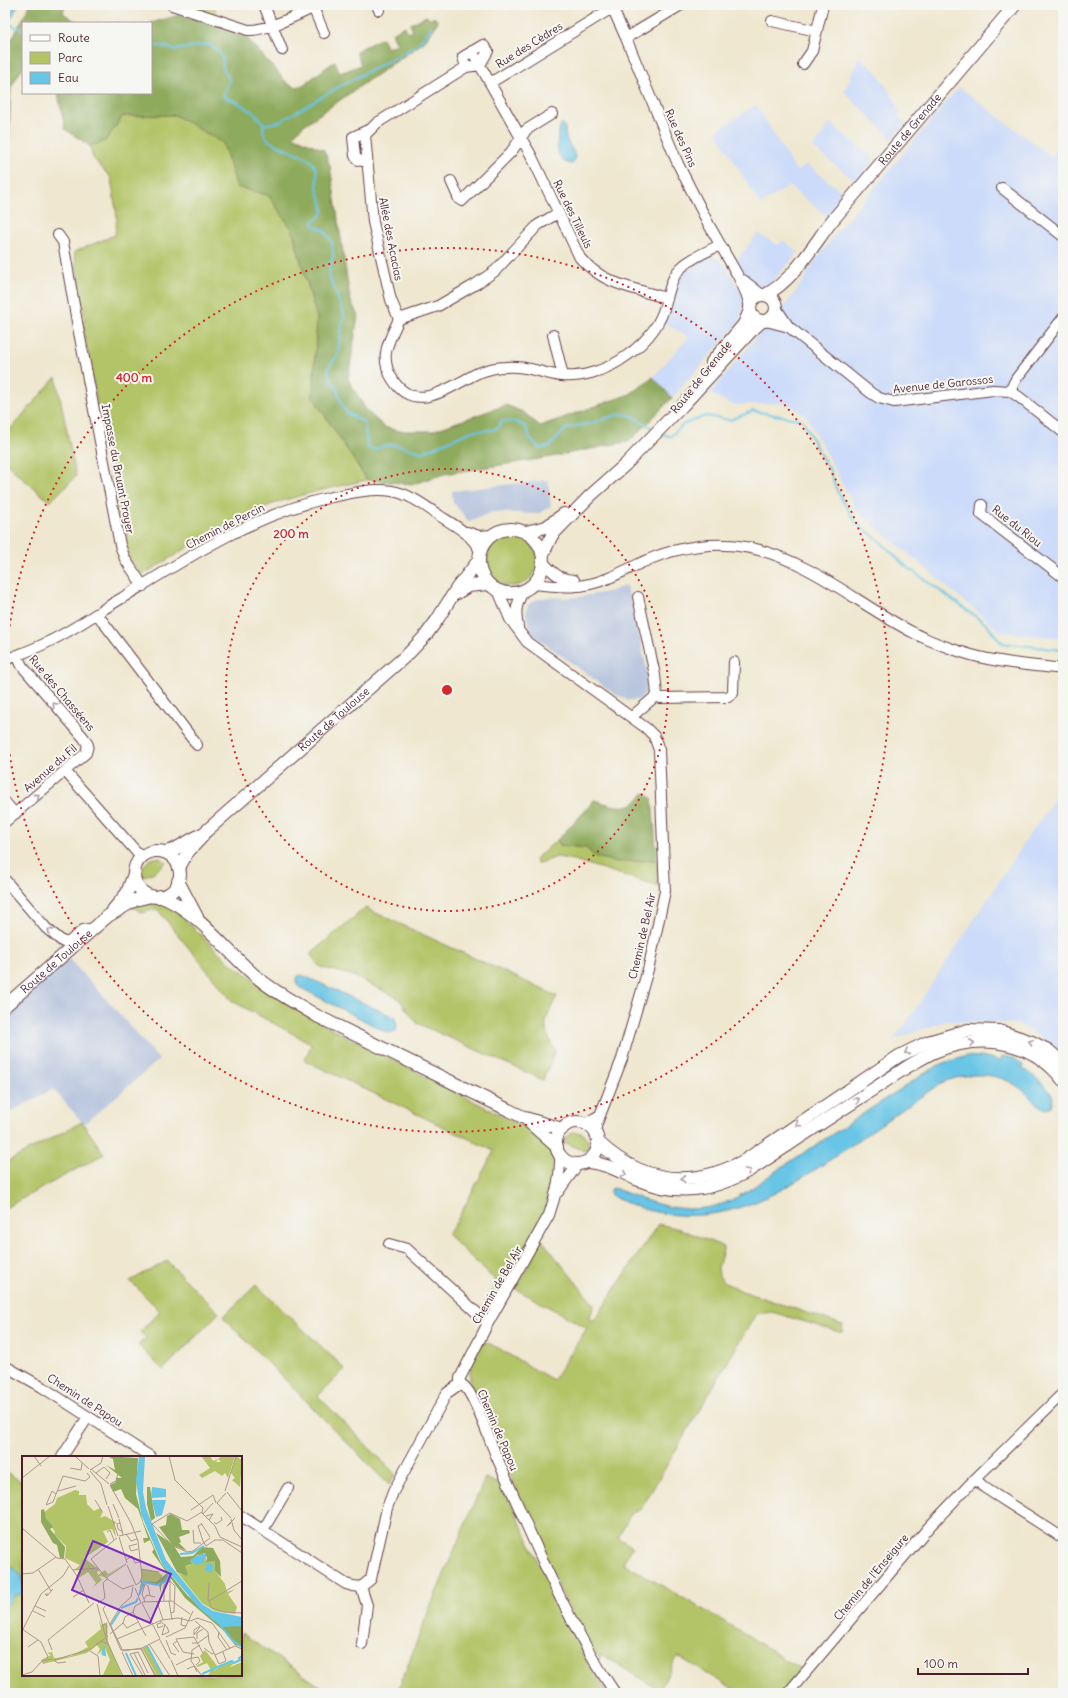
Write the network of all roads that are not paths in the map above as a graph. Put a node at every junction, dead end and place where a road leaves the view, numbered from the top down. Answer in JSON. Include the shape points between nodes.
{"nodes":[{"id":1,"x":172,"y":5,"type":"edge"},
{"id":2,"x":264,"y":5,"type":"edge"},
{"id":3,"x":681,"y":5,"type":"edge"},
{"id":4,"x":823,"y":5,"type":"edge"},
{"id":5,"x":1015,"y":5,"type":"edge"},
{"id":6,"x":315,"y":6,"type":"edge"},
{"id":7,"x":612,"y":7,"type":"edge"},
{"id":8,"x":772,"y":21,"type":"dead end"},
{"id":9,"x":272,"y":25,"type":"junction"},
{"id":10,"x":817,"y":31,"type":"junction"},
{"id":11,"x":324,"y":33,"type":"dead end"},
{"id":12,"x":626,"y":38,"type":"junction"},
{"id":13,"x":282,"y":50,"type":"dead end"},
{"id":14,"x":803,"y":64,"type":"dead end"},
{"id":15,"x":480,"y":65,"type":"junction"},
{"id":16,"x":466,"y":67,"type":"junction"},
{"id":17,"x":490,"y":83,"type":"junction"},
{"id":18,"x":552,"y":114,"type":"dead end"},
{"id":19,"x":520,"y":138,"type":"junction"},
{"id":20,"x":451,"y":181,"type":"dead end"},
{"id":21,"x":1002,"y":188,"type":"dead end"},
{"id":22,"x":558,"y":213,"type":"junction"},
{"id":23,"x":58,"y":235,"type":"dead end"},
{"id":24,"x":1063,"y":236,"type":"edge"},
{"id":25,"x":720,"y":245,"type":"junction"},
{"id":26,"x":807,"y":255,"type":"junction"},
{"id":27,"x":742,"y":281,"type":"junction"},
{"id":28,"x":763,"y":295,"type":"junction"},
{"id":29,"x":666,"y":298,"type":"junction"},
{"id":30,"x":776,"y":307,"type":"junction"},
{"id":31,"x":750,"y":308,"type":"junction"},
{"id":32,"x":399,"y":318,"type":"junction"},
{"id":33,"x":1063,"y":318,"type":"edge"},
{"id":34,"x":764,"y":321,"type":"junction"},
{"id":35,"x":789,"y":327,"type":"junction"},
{"id":36,"x":553,"y":335,"type":"dead end"},
{"id":37,"x":563,"y":376,"type":"junction"},
{"id":38,"x":1010,"y":392,"type":"junction"},
{"id":39,"x":664,"y":425,"type":"junction"},
{"id":40,"x":1063,"y":432,"type":"edge"},
{"id":41,"x":590,"y":496,"type":"junction"},
{"id":42,"x":982,"y":506,"type":"dead end"},
{"id":43,"x":462,"y":530,"type":"junction"},
{"id":44,"x":526,"y":532,"type":"junction"},
{"id":45,"x":492,"y":535,"type":"junction"},
{"id":46,"x":480,"y":556,"type":"junction"},
{"id":47,"x":543,"y":558,"type":"junction"},
{"id":48,"x":1063,"y":578,"type":"edge"},
{"id":49,"x":600,"y":581,"type":"junction"},
{"id":50,"x":534,"y":584,"type":"junction"},
{"id":51,"x":143,"y":586,"type":"junction"},
{"id":52,"x":493,"y":587,"type":"junction"},
{"id":53,"x":523,"y":591,"type":"junction"},
{"id":54,"x":452,"y":597,"type":"junction"},
{"id":55,"x":638,"y":597,"type":"dead end"},
{"id":56,"x":97,"y":614,"type":"junction"},
{"id":57,"x":518,"y":629,"type":"junction"},
{"id":58,"x":17,"y":655,"type":"junction"},
{"id":59,"x":5,"y":660,"type":"edge"},
{"id":60,"x":734,"y":662,"type":"dead end"},
{"id":61,"x":1063,"y":669,"type":"edge"},
{"id":62,"x":657,"y":695,"type":"junction"},
{"id":63,"x":633,"y":718,"type":"junction"},
{"id":64,"x":88,"y":745,"type":"joint"},
{"id":65,"x":197,"y":745,"type":"dead end"},
{"id":66,"x":65,"y":771,"type":"junction"},
{"id":67,"x":5,"y":802,"type":"edge"},
{"id":68,"x":15,"y":814,"type":"junction"},
{"id":69,"x":5,"y":822,"type":"edge"},
{"id":70,"x":204,"y":833,"type":"junction"},
{"id":71,"x":164,"y":852,"type":"junction"},
{"id":72,"x":141,"y":857,"type":"junction"},
{"id":73,"x":179,"y":868,"type":"junction"},
{"id":74,"x":134,"y":874,"type":"junction"},
{"id":75,"x":5,"y":880,"type":"edge"},
{"id":76,"x":178,"y":881,"type":"junction"},
{"id":77,"x":155,"y":896,"type":"junction"},
{"id":78,"x":108,"y":916,"type":"junction"},
{"id":79,"x":200,"y":923,"type":"junction"},
{"id":80,"x":94,"y":928,"type":"junction"},
{"id":81,"x":5,"y":1006,"type":"edge"},
{"id":82,"x":1063,"y":1063,"type":"edge"},
{"id":83,"x":1063,"y":1080,"type":"edge"},
{"id":84,"x":600,"y":1115,"type":"junction"},
{"id":85,"x":525,"y":1118,"type":"junction"},
{"id":86,"x":584,"y":1124,"type":"junction"},
{"id":87,"x":562,"y":1129,"type":"junction"},
{"id":88,"x":597,"y":1137,"type":"junction"},
{"id":89,"x":558,"y":1151,"type":"junction"},
{"id":90,"x":583,"y":1163,"type":"junction"},
{"id":91,"x":556,"y":1196,"type":"junction"},
{"id":92,"x":389,"y":1244,"type":"dead end"},
{"id":93,"x":488,"y":1323,"type":"junction"},
{"id":94,"x":5,"y":1366,"type":"edge"},
{"id":95,"x":460,"y":1385,"type":"junction"},
{"id":96,"x":1063,"y":1393,"type":"edge"},
{"id":97,"x":88,"y":1417,"type":"junction"},
{"id":98,"x":63,"y":1456,"type":"edge"},
{"id":99,"x":149,"y":1456,"type":"edge"},
{"id":100,"x":975,"y":1479,"type":"junction"},
{"id":101,"x":288,"y":1488,"type":"dead end"},
{"id":102,"x":242,"y":1517,"type":"edge"},
{"id":103,"x":263,"y":1530,"type":"junction"},
{"id":104,"x":1063,"y":1538,"type":"edge"},
{"id":105,"x":361,"y":1587,"type":"junction"},
{"id":106,"x":362,"y":1644,"type":"dead end"},
{"id":107,"x":615,"y":1693,"type":"edge"},
{"id":108,"x":788,"y":1693,"type":"edge"}],
"edges":[{"from":1,"to":9,"type":"street","via":[[248,30],[259,30]]},
{"from":2,"to":9,"type":"street"},
{"from":3,"to":12,"type":"street"},
{"from":4,"to":10,"type":"street"},
{"from":5,"to":26,"type":"main road","name":"Route de Grenade","via":[[831,222]]},
{"from":6,"to":9,"type":"street"},
{"from":6,"to":11,"type":"street"},
{"from":7,"to":12,"type":"street","name":"Rue des Pins"},
{"from":7,"to":17,"type":"street","name":"Rue des Cèdres"},
{"from":8,"to":10,"type":"street"},
{"from":9,"to":13,"type":"street"},
{"from":10,"to":14,"type":"street","via":[[812,51]]},
{"from":12,"to":25,"type":"street","name":"Rue des Pins","via":[[678,164]]},
{"from":15,"to":16,"type":"street","name":"Allée des Acacias"},
{"from":15,"to":16,"type":"street","via":[[488,51],[483,45],[463,57]]},
{"from":15,"to":17,"type":"street"},
{"from":16,"to":32,"type":"street","name":"Allée des Acacias","via":[[376,123],[365,135],[374,222],[391,300]]},
{"from":17,"to":19,"type":"street","name":"Rue des Cèdres"},
{"from":18,"to":19,"type":"street","via":[[526,130]]},
{"from":19,"to":20,"type":"street","via":[[511,152],[462,201]]},
{"from":19,"to":22,"type":"street","name":"Rue des Tilleuls","via":[[531,155]]},
{"from":21,"to":24,"type":"street"},
{"from":22,"to":29,"type":"street","name":"Rue des Tilleuls","via":[[580,258],[588,267],[609,281]]},
{"from":22,"to":32,"type":"street","via":[[538,225],[506,261],[476,284],[438,306]]},
{"from":23,"to":51,"type":"street","name":"Impasse du Bruant Proyer","via":[[63,242],[120,545],[125,559]]},
{"from":25,"to":27,"type":"street","name":"Rue des Pins"},
{"from":25,"to":29,"type":"street","via":[[682,266],[674,277]]},
{"from":26,"to":28,"type":"main road","name":"Route de Grenade","via":[[779,287]]},
{"from":26,"to":30,"type":"main road","name":"Route de Grenade","via":[[797,276]]},
{"from":27,"to":28,"type":"street","name":"Rue des Pins"},
{"from":27,"to":31,"type":"street","name":"Rue des Pins"},
{"from":28,"to":30,"type":"main road","via":[[772,299]]},
{"from":28,"to":31,"type":"main road","via":[[754,298]]},
{"from":29,"to":37,"type":"street","via":[[657,323],[642,343],[628,355],[602,370]]},
{"from":30,"to":34,"type":"main road","via":[[773,316]]},
{"from":30,"to":35,"type":"street","name":"Avenue de Garossos"},
{"from":31,"to":34,"type":"main road","via":[[754,318]]},
{"from":31,"to":39,"type":"main road","name":"Route de Grenade","via":[[744,324],[678,401]]},
{"from":32,"to":37,"type":"street","via":[[385,350],[388,373],[397,386],[421,398],[439,394],[480,373],[505,367],[526,368]]},
{"from":33,"to":38,"type":"street","via":[[1016,379]]},
{"from":34,"to":35,"type":"street","name":"Avenue de Garossos"},
{"from":34,"to":39,"type":"main road","name":"Route de Grenade","via":[[752,330]]},
{"from":35,"to":38,"type":"street","name":"Avenue de Garossos","via":[[871,393],[887,401],[993,390]]},
{"from":36,"to":37,"type":"street"},
{"from":38,"to":40,"type":"street","name":"Avenue de Garossos"},
{"from":39,"to":41,"type":"main road","name":"Route de Grenade"},
{"from":41,"to":44,"type":"main road","via":[[546,527]]},
{"from":41,"to":47,"type":"main road","via":[[552,535]]},
{"from":42,"to":48,"type":"street","name":"Rue du Riou","via":[[981,514]]},
{"from":43,"to":45,"type":"street","name":"Chemin de Percin","via":[[479,536]]},
{"from":43,"to":46,"type":"street","name":"Chemin de Percin","via":[[473,539]]},
{"from":43,"to":51,"type":"street","name":"Chemin de Percin","via":[[419,502],[393,491],[347,494],[310,502],[268,516],[227,536]]},
{"from":44,"to":45,"type":"main road","via":[[515,529],[503,530]]},
{"from":44,"to":47,"type":"main road","via":[[537,541]]},
{"from":45,"to":46,"type":"main road","via":[[485,542]]},
{"from":46,"to":52,"type":"main road","via":[[481,573]]},
{"from":46,"to":54,"type":"main road","name":"Route de Toulouse"},
{"from":47,"to":49,"type":"street","via":[[554,574],[563,579]]},
{"from":47,"to":50,"type":"main road","via":[[541,574]]},
{"from":49,"to":50,"type":"street","via":[[585,586]]},
{"from":49,"to":61,"type":"street","via":[[649,559],[686,548],[730,545],[750,548],[772,553],[803,567],[896,624],[932,641],[987,659]]},
{"from":50,"to":53,"type":"main road"},
{"from":51,"to":56,"type":"street","name":"Chemin de Percin"},
{"from":52,"to":53,"type":"main road","via":[[510,593]]},
{"from":52,"to":54,"type":"main road","name":"Route de Toulouse","via":[[468,586]]},
{"from":52,"to":57,"type":"street","name":"Chemin de Bel Air"},
{"from":53,"to":57,"type":"street","via":[[515,611]]},
{"from":54,"to":70,"type":"main road","name":"Route de Toulouse","via":[[426,635],[409,653]]},
{"from":55,"to":62,"type":"street"},
{"from":56,"to":58,"type":"street","name":"Chemin de Percin","via":[[50,642]]},
{"from":56,"to":65,"type":"street"},
{"from":57,"to":63,"type":"street","name":"Chemin de Bel Air","via":[[533,647]]},
{"from":58,"to":59,"type":"street","name":"Chemin de Percin"},
{"from":64,"to":58,"type":"street","name":"Rue des Chasséens","one_way":true,"via":[[22,666]]},
{"from":60,"to":62,"type":"street","via":[[733,693],[728,697],[660,698]]},
{"from":62,"to":63,"type":"street"},
{"from":63,"to":84,"type":"street","name":"Chemin de Bel Air","via":[[654,736],[659,750],[665,891],[648,966],[622,1059]]},
{"from":64,"to":66,"type":"street","name":"Avenue du Fil","via":[[86,753]]},
{"from":68,"to":66,"type":"street","name":"Avenue du Fil","one_way":true},
{"from":66,"to":72,"type":"street"},
{"from":67,"to":68,"type":"street"},
{"from":68,"to":69,"type":"street","name":"Avenue du Fil"},
{"from":70,"to":71,"type":"main road","name":"Route de Toulouse","via":[[173,850]]},
{"from":70,"to":73,"type":"main road","name":"Route de Toulouse","via":[[187,853]]},
{"from":71,"to":72,"type":"main road","via":[[154,851]]},
{"from":71,"to":73,"type":"main road","via":[[175,860]]},
{"from":72,"to":74,"type":"main road"},
{"from":73,"to":76,"type":"main road"},
{"from":74,"to":77,"type":"main road","via":[[139,888]]},
{"from":74,"to":78,"type":"main road","name":"Route de Toulouse","via":[[127,893]]},
{"from":80,"to":75,"type":"street","one_way":true,"via":[[83,930],[68,942],[62,942],[46,928]]},
{"from":76,"to":77,"type":"main road","via":[[171,892]]},
{"from":76,"to":79,"type":"main road"},
{"from":77,"to":78,"type":"main road","name":"Route de Toulouse","via":[[135,900]]},
{"from":77,"to":79,"type":"main road","via":[[178,905]]},
{"from":78,"to":80,"type":"main road","name":"Route de Toulouse"},
{"from":79,"to":85,"type":"main road","via":[[252,973],[295,1003]]},
{"from":80,"to":81,"type":"main road","name":"Route de Toulouse"},
{"from":82,"to":88,"type":"main road","one_way":true,"via":[[1048,1050],[999,1031],[968,1030],[935,1040],[899,1056],[732,1168],[690,1179],[656,1176],[634,1167],[612,1154]]},
{"from":90,"to":83,"type":"main road","one_way":true,"via":[[604,1164],[651,1185],[672,1189],[692,1190],[715,1186],[750,1170],[907,1067],[934,1052],[971,1042],[1000,1042],[1027,1051],[1053,1067]]},
{"from":84,"to":86,"type":"street"},
{"from":84,"to":88,"type":"street","name":"Chemin de Bel Air"},
{"from":85,"to":87,"type":"main road"},
{"from":85,"to":89,"type":"main road"},
{"from":86,"to":87,"type":"main road","via":[[570,1124]]},
{"from":86,"to":88,"type":"main road"},
{"from":87,"to":89,"type":"main road","via":[[557,1137]]},
{"from":88,"to":90,"type":"main road","via":[[597,1151]]},
{"from":89,"to":90,"type":"main road","via":[[568,1162]]},
{"from":89,"to":91,"type":"street","name":"Chemin de Bel Air","via":[[561,1167]]},
{"from":90,"to":91,"type":"street","name":"Chemin de Bel Air"},
{"from":91,"to":93,"type":"street","name":"Chemin de Bel Air","via":[[549,1215]]},
{"from":92,"to":93,"type":"street","via":[[407,1249]]},
{"from":93,"to":95,"type":"street","name":"Chemin de Bel Air","via":[[460,1378]]},
{"from":94,"to":97,"type":"street","name":"Chemin de Papou","via":[[30,1379]]},
{"from":95,"to":105,"type":"street","name":"Chemin de Papou","via":[[447,1393],[393,1492],[373,1574]]},
{"from":95,"to":107,"type":"street","name":"Chemin de Papou","via":[[467,1389],[473,1399],[571,1620]]},
{"from":96,"to":100,"type":"street","name":"Chemin de l'Enseigure"},
{"from":97,"to":98,"type":"street"},
{"from":97,"to":99,"type":"street","name":"Chemin de Papou"},
{"from":100,"to":104,"type":"street"},
{"from":100,"to":108,"type":"street","name":"Chemin de l'Enseigure","via":[[929,1527]]},
{"from":101,"to":103,"type":"street"},
{"from":102,"to":103,"type":"street"},
{"from":103,"to":105,"type":"street","via":[[346,1584]]},
{"from":105,"to":106,"type":"street","via":[[367,1605]]}]}
